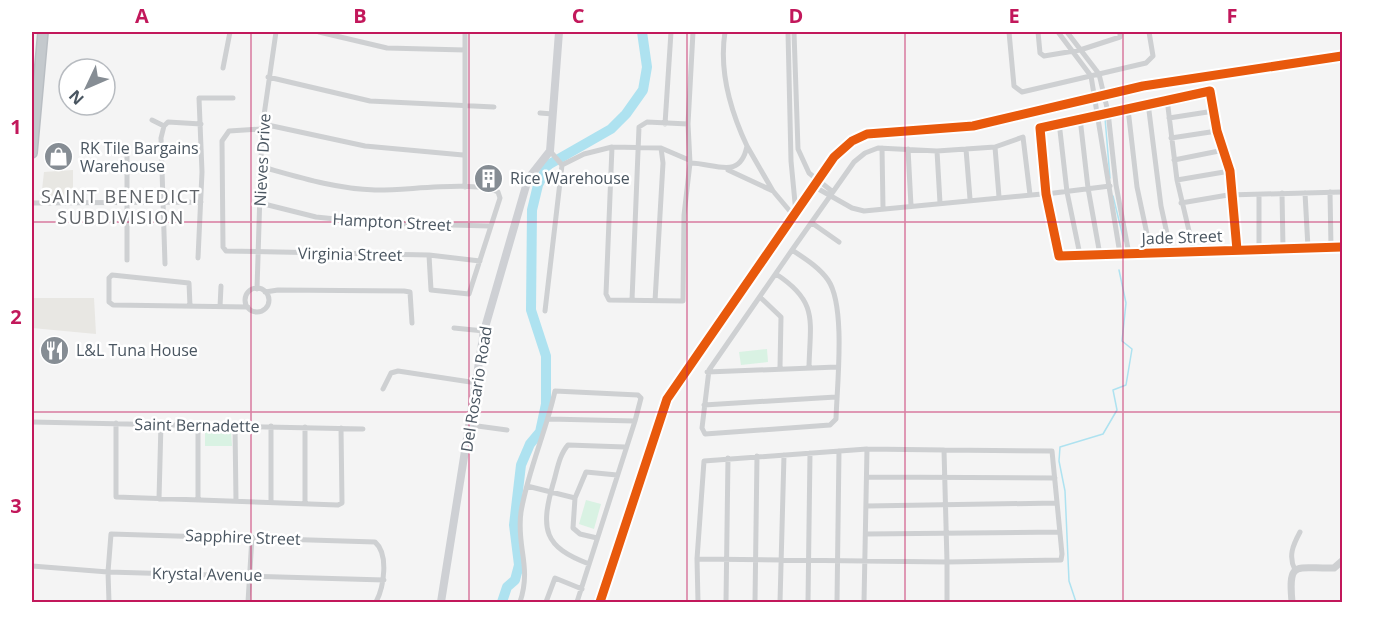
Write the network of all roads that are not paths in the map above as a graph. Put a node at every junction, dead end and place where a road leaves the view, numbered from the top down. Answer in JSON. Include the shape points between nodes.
{"nodes":[{"id":1,"x":43,"y":32,"type":"edge"},
{"id":2,"x":230,"y":32,"type":"edge"},
{"id":3,"x":276,"y":32,"type":"edge"},
{"id":4,"x":319,"y":32,"type":"edge"},
{"id":5,"x":465,"y":32,"type":"edge"},
{"id":6,"x":559,"y":32,"type":"edge"},
{"id":7,"x":670,"y":32,"type":"edge"},
{"id":8,"x":693,"y":32,"type":"edge"},
{"id":9,"x":725,"y":32,"type":"edge"},
{"id":10,"x":788,"y":32,"type":"edge"},
{"id":11,"x":794,"y":32,"type":"edge"},
{"id":12,"x":1009,"y":32,"type":"edge"},
{"id":13,"x":1038,"y":32,"type":"edge"},
{"id":14,"x":1058,"y":32,"type":"edge"},
{"id":15,"x":1067,"y":32,"type":"edge"},
{"id":16,"x":1120,"y":32,"type":"edge"},
{"id":17,"x":1149,"y":32,"type":"edge"},
{"id":18,"x":465,"y":50,"type":"junction"},
{"id":19,"x":1072,"y":50,"type":"junction"},
{"id":20,"x":1080,"y":50,"type":"junction"},
{"id":21,"x":1342,"y":56,"type":"edge"},
{"id":22,"x":223,"y":68,"type":"dead end"},
{"id":23,"x":1099,"y":74,"type":"junction"},
{"id":24,"x":1091,"y":76,"type":"junction"},
{"id":25,"x":268,"y":77,"type":"junction"},
{"id":26,"x":1104,"y":94,"type":"junction"},
{"id":27,"x":1096,"y":96,"type":"junction"},
{"id":28,"x":233,"y":98,"type":"dead end"},
{"id":29,"x":1167,"y":99,"type":"junction"},
{"id":30,"x":1148,"y":104,"type":"junction"},
{"id":31,"x":464,"y":106,"type":"junction"},
{"id":32,"x":494,"y":107,"type":"dead end"},
{"id":33,"x":1128,"y":109,"type":"junction"},
{"id":34,"x":1214,"y":111,"type":"junction"},
{"id":35,"x":1108,"y":112,"type":"junction"},
{"id":36,"x":540,"y":113,"type":"dead end"},
{"id":37,"x":553,"y":114,"type":"junction"},
{"id":38,"x":1099,"y":114,"type":"junction"},
{"id":39,"x":1080,"y":118,"type":"junction"},
{"id":40,"x":1169,"y":118,"type":"junction"},
{"id":41,"x":152,"y":120,"type":"dead end"},
{"id":42,"x":1059,"y":122,"type":"junction"},
{"id":43,"x":201,"y":124,"type":"junction"},
{"id":44,"x":665,"y":124,"type":"junction"},
{"id":45,"x":688,"y":124,"type":"junction"},
{"id":46,"x":164,"y":126,"type":"junction"},
{"id":47,"x":263,"y":127,"type":"junction"},
{"id":48,"x":1217,"y":131,"type":"junction"},
{"id":49,"x":1171,"y":138,"type":"junction"},
{"id":50,"x":638,"y":146,"type":"junction"},
{"id":51,"x":747,"y":146,"type":"junction"},
{"id":52,"x":612,"y":147,"type":"junction"},
{"id":53,"x":995,"y":147,"type":"junction"},
{"id":54,"x":661,"y":148,"type":"junction"},
{"id":55,"x":882,"y":148,"type":"junction"},
{"id":56,"x":908,"y":149,"type":"junction"},
{"id":57,"x":966,"y":149,"type":"junction"},
{"id":58,"x":127,"y":150,"type":"dead end"},
{"id":59,"x":1224,"y":150,"type":"junction"},
{"id":60,"x":938,"y":151,"type":"junction"},
{"id":61,"x":32,"y":153,"type":"edge"},
{"id":62,"x":553,"y":153,"type":"junction"},
{"id":63,"x":463,"y":155,"type":"junction"},
{"id":64,"x":1174,"y":160,"type":"junction"},
{"id":65,"x":690,"y":161,"type":"junction"},
{"id":66,"x":562,"y":164,"type":"junction"},
{"id":67,"x":262,"y":167,"type":"junction"},
{"id":68,"x":728,"y":169,"type":"junction"},
{"id":69,"x":1230,"y":171,"type":"junction"},
{"id":70,"x":1176,"y":180,"type":"junction"},
{"id":71,"x":817,"y":184,"type":"junction"},
{"id":72,"x":1116,"y":185,"type":"junction"},
{"id":73,"x":1108,"y":186,"type":"junction"},
{"id":74,"x":465,"y":187,"type":"junction"},
{"id":75,"x":1088,"y":188,"type":"junction"},
{"id":76,"x":773,"y":191,"type":"junction"},
{"id":77,"x":1067,"y":192,"type":"junction"},
{"id":78,"x":1330,"y":192,"type":"junction"},
{"id":79,"x":1342,"y":192,"type":"edge"},
{"id":80,"x":1282,"y":193,"type":"junction"},
{"id":81,"x":1305,"y":193,"type":"junction"},
{"id":82,"x":832,"y":194,"type":"junction"},
{"id":83,"x":1044,"y":194,"type":"junction"},
{"id":84,"x":1030,"y":195,"type":"junction"},
{"id":85,"x":1231,"y":195,"type":"junction"},
{"id":86,"x":1259,"y":195,"type":"junction"},
{"id":87,"x":999,"y":197,"type":"junction"},
{"id":88,"x":970,"y":199,"type":"junction"},
{"id":89,"x":162,"y":201,"type":"junction"},
{"id":90,"x":201,"y":202,"type":"junction"},
{"id":91,"x":32,"y":203,"type":"edge"},
{"id":92,"x":126,"y":203,"type":"junction"},
{"id":93,"x":260,"y":203,"type":"junction"},
{"id":94,"x":940,"y":203,"type":"junction"},
{"id":95,"x":1181,"y":203,"type":"junction"},
{"id":96,"x":911,"y":206,"type":"junction"},
{"id":97,"x":883,"y":208,"type":"junction"},
{"id":98,"x":795,"y":215,"type":"junction"},
{"id":99,"x":812,"y":223,"type":"junction"},
{"id":100,"x":490,"y":226,"type":"junction"},
{"id":101,"x":839,"y":242,"type":"dead end"},
{"id":102,"x":1342,"y":246,"type":"edge"},
{"id":103,"x":1331,"y":247,"type":"junction"},
{"id":104,"x":1283,"y":248,"type":"junction"},
{"id":105,"x":1308,"y":248,"type":"junction"},
{"id":106,"x":1259,"y":249,"type":"junction"},
{"id":107,"x":792,"y":250,"type":"junction"},
{"id":108,"x":1237,"y":250,"type":"junction"},
{"id":109,"x":258,"y":252,"type":"junction"},
{"id":110,"x":1171,"y":252,"type":"junction"},
{"id":111,"x":1194,"y":252,"type":"junction"},
{"id":112,"x":1151,"y":253,"type":"junction"},
{"id":113,"x":1120,"y":254,"type":"junction"},
{"id":114,"x":1129,"y":254,"type":"junction"},
{"id":115,"x":429,"y":255,"type":"junction"},
{"id":116,"x":1080,"y":255,"type":"junction"},
{"id":117,"x":1100,"y":255,"type":"junction"},
{"id":118,"x":198,"y":258,"type":"dead end"},
{"id":119,"x":127,"y":260,"type":"dead end"},
{"id":120,"x":480,"y":261,"type":"junction"},
{"id":121,"x":165,"y":264,"type":"dead end"},
{"id":122,"x":776,"y":274,"type":"junction"},
{"id":123,"x":221,"y":286,"type":"dead end"},
{"id":124,"x":257,"y":289,"type":"junction"},
{"id":125,"x":265,"y":292,"type":"junction"},
{"id":126,"x":760,"y":297,"type":"junction"},
{"id":127,"x":632,"y":300,"type":"junction"},
{"id":128,"x":655,"y":301,"type":"junction"},
{"id":129,"x":190,"y":306,"type":"junction"},
{"id":130,"x":248,"y":307,"type":"junction"},
{"id":131,"x":220,"y":308,"type":"junction"},
{"id":132,"x":545,"y":311,"type":"dead end"},
{"id":133,"x":412,"y":323,"type":"dead end"},
{"id":134,"x":454,"y":328,"type":"dead end"},
{"id":135,"x":484,"y":331,"type":"junction"},
{"id":136,"x":780,"y":367,"type":"junction"},
{"id":137,"x":809,"y":367,"type":"junction"},
{"id":138,"x":837,"y":367,"type":"junction"},
{"id":139,"x":707,"y":372,"type":"junction"},
{"id":140,"x":477,"y":383,"type":"junction"},
{"id":141,"x":383,"y":389,"type":"dead end"},
{"id":142,"x":836,"y":397,"type":"junction"},
{"id":143,"x":704,"y":405,"type":"junction"},
{"id":144,"x":549,"y":419,"type":"junction"},
{"id":145,"x":635,"y":421,"type":"junction"},
{"id":146,"x":32,"y":422,"type":"edge"},
{"id":147,"x":116,"y":423,"type":"junction"},
{"id":148,"x":161,"y":423,"type":"junction"},
{"id":149,"x":198,"y":424,"type":"junction"},
{"id":150,"x":470,"y":425,"type":"junction"},
{"id":151,"x":235,"y":426,"type":"junction"},
{"id":152,"x":272,"y":426,"type":"junction"},
{"id":153,"x":305,"y":427,"type":"junction"},
{"id":154,"x":341,"y":428,"type":"junction"},
{"id":155,"x":363,"y":429,"type":"dead end"},
{"id":156,"x":507,"y":430,"type":"dead end"},
{"id":157,"x":626,"y":447,"type":"junction"},
{"id":158,"x":867,"y":449,"type":"junction"},
{"id":159,"x":944,"y":450,"type":"junction"},
{"id":160,"x":839,"y":451,"type":"junction"},
{"id":161,"x":810,"y":453,"type":"junction"},
{"id":162,"x":783,"y":455,"type":"junction"},
{"id":163,"x":757,"y":456,"type":"junction"},
{"id":164,"x":728,"y":458,"type":"junction"},
{"id":165,"x":616,"y":475,"type":"junction"},
{"id":166,"x":868,"y":477,"type":"junction"},
{"id":167,"x":945,"y":477,"type":"junction"},
{"id":168,"x":1055,"y":478,"type":"junction"},
{"id":169,"x":527,"y":486,"type":"junction"},
{"id":170,"x":551,"y":491,"type":"junction"},
{"id":171,"x":575,"y":498,"type":"junction"},
{"id":172,"x":159,"y":499,"type":"junction"},
{"id":173,"x":198,"y":500,"type":"junction"},
{"id":174,"x":236,"y":501,"type":"junction"},
{"id":175,"x":271,"y":501,"type":"junction"},
{"id":176,"x":305,"y":503,"type":"junction"},
{"id":177,"x":1057,"y":503,"type":"junction"},
{"id":178,"x":867,"y":506,"type":"junction"},
{"id":179,"x":945,"y":506,"type":"junction"},
{"id":180,"x":1060,"y":532,"type":"junction"},
{"id":181,"x":1300,"y":532,"type":"dead end"},
{"id":182,"x":867,"y":534,"type":"junction"},
{"id":183,"x":946,"y":534,"type":"junction"},
{"id":184,"x":252,"y":537,"type":"junction"},
{"id":185,"x":597,"y":538,"type":"junction"},
{"id":186,"x":698,"y":559,"type":"junction"},
{"id":187,"x":727,"y":559,"type":"junction"},
{"id":188,"x":755,"y":560,"type":"junction"},
{"id":189,"x":782,"y":560,"type":"junction"},
{"id":190,"x":809,"y":561,"type":"junction"},
{"id":191,"x":838,"y":561,"type":"junction"},
{"id":192,"x":1342,"y":561,"type":"edge"},
{"id":193,"x":866,"y":562,"type":"junction"},
{"id":194,"x":947,"y":562,"type":"junction"},
{"id":195,"x":589,"y":564,"type":"junction"},
{"id":196,"x":32,"y":566,"type":"edge"},
{"id":197,"x":1295,"y":570,"type":"junction"},
{"id":198,"x":108,"y":572,"type":"junction"},
{"id":199,"x":249,"y":575,"type":"junction"},
{"id":200,"x":384,"y":580,"type":"junction"},
{"id":201,"x":582,"y":588,"type":"junction"},
{"id":202,"x":109,"y":603,"type":"edge"},
{"id":203,"x":248,"y":603,"type":"edge"},
{"id":204,"x":376,"y":603,"type":"edge"},
{"id":205,"x":441,"y":603,"type":"edge"},
{"id":206,"x":520,"y":603,"type":"edge"},
{"id":207,"x":546,"y":603,"type":"edge"},
{"id":208,"x":577,"y":603,"type":"edge"},
{"id":209,"x":600,"y":603,"type":"edge"},
{"id":210,"x":698,"y":603,"type":"edge"},
{"id":211,"x":726,"y":603,"type":"edge"},
{"id":212,"x":755,"y":603,"type":"edge"},
{"id":213,"x":780,"y":603,"type":"edge"},
{"id":214,"x":808,"y":603,"type":"edge"},
{"id":215,"x":837,"y":603,"type":"edge"},
{"id":216,"x":864,"y":603,"type":"edge"},
{"id":217,"x":947,"y":603,"type":"edge"},
{"id":218,"x":1292,"y":603,"type":"edge"}],
"edges":[{"from":1,"to":61,"type":"highway"},
{"from":2,"to":22,"type":"street"},
{"from":3,"to":25,"type":"street","name":"Nieves Drive"},
{"from":4,"to":18,"type":"street","via":[[387,48]]},
{"from":5,"to":18,"type":"street"},
{"from":6,"to":37,"type":"main road"},
{"from":7,"to":44,"type":"street"},
{"from":8,"to":45,"type":"street"},
{"from":9,"to":51,"type":"street","via":[[728,93],[735,122]]},
{"from":10,"to":98,"type":"street"},
{"from":11,"to":71,"type":"street","via":[[798,149]]},
{"from":12,"to":24,"type":"street","via":[[1014,86],[1019,92]]},
{"from":13,"to":19,"type":"street","via":[[1040,53],[1044,56]]},
{"from":14,"to":19,"type":"street"},
{"from":15,"to":20,"type":"street"},
{"from":16,"to":20,"type":"street","via":[[1116,40]]},
{"from":17,"to":23,"type":"street","via":[[1154,56],[1150,62]]},
{"from":18,"to":31,"type":"street"},
{"from":19,"to":20,"type":"street"},
{"from":19,"to":24,"type":"street"},
{"from":20,"to":23,"type":"street"},
{"from":21,"to":26,"type":"street"},
{"from":23,"to":24,"type":"street"},
{"from":23,"to":26,"type":"street"},
{"from":24,"to":27,"type":"street"},
{"from":25,"to":31,"type":"street","via":[[370,101]]},
{"from":25,"to":47,"type":"street","name":"Nieves Drive"},
{"from":26,"to":27,"type":"street"},
{"from":26,"to":35,"type":"street"},
{"from":27,"to":38,"type":"street"},
{"from":27,"to":71,"type":"street","via":[[996,122],[867,134],[843,148]]},
{"from":28,"to":43,"type":"street","via":[[200,96]]},
{"from":29,"to":30,"type":"street"},
{"from":29,"to":34,"type":"street","via":[[1210,91]]},
{"from":29,"to":40,"type":"street"},
{"from":30,"to":33,"type":"street"},
{"from":30,"to":110,"type":"street","via":[[1159,196]]},
{"from":31,"to":32,"type":"street"},
{"from":31,"to":63,"type":"street"},
{"from":33,"to":35,"type":"street"},
{"from":33,"to":112,"type":"street","via":[[1137,187]]},
{"from":34,"to":40,"type":"street"},
{"from":34,"to":48,"type":"street"},
{"from":35,"to":38,"type":"street"},
{"from":35,"to":72,"type":"street"},
{"from":36,"to":37,"type":"street"},
{"from":37,"to":62,"type":"main road"},
{"from":38,"to":39,"type":"street"},
{"from":38,"to":73,"type":"street"},
{"from":39,"to":42,"type":"street"},
{"from":39,"to":75,"type":"street"},
{"from":40,"to":49,"type":"street"},
{"from":41,"to":46,"type":"street"},
{"from":42,"to":77,"type":"street"},
{"from":42,"to":83,"type":"street","via":[[1040,128]]},
{"from":43,"to":46,"type":"street","via":[[168,122]]},
{"from":43,"to":90,"type":"street"},
{"from":44,"to":45,"type":"street"},
{"from":44,"to":50,"type":"street","via":[[643,123],[639,127]]},
{"from":45,"to":65,"type":"street"},
{"from":46,"to":89,"type":"street"},
{"from":47,"to":63,"type":"street","via":[[364,146]]},
{"from":47,"to":67,"type":"street","name":"Nieves Drive"},
{"from":47,"to":109,"type":"street","name":"Virginia Street","via":[[229,131],[222,141],[223,247],[230,252]]},
{"from":48,"to":49,"type":"street"},
{"from":48,"to":59,"type":"street"},
{"from":49,"to":64,"type":"street"},
{"from":50,"to":52,"type":"street"},
{"from":50,"to":54,"type":"street"},
{"from":50,"to":127,"type":"street"},
{"from":51,"to":68,"type":"street","via":[[739,164]]},
{"from":51,"to":76,"type":"street"},
{"from":52,"to":66,"type":"street"},
{"from":52,"to":127,"type":"street","via":[[607,297],[612,301]]},
{"from":53,"to":57,"type":"street"},
{"from":53,"to":84,"type":"street","via":[[1019,137],[1025,139]]},
{"from":53,"to":87,"type":"street"},
{"from":54,"to":65,"type":"street"},
{"from":54,"to":128,"type":"street"},
{"from":55,"to":56,"type":"street"},
{"from":55,"to":82,"type":"street","via":[[854,162]]},
{"from":55,"to":97,"type":"street"},
{"from":56,"to":60,"type":"street"},
{"from":56,"to":96,"type":"street"},
{"from":57,"to":60,"type":"street"},
{"from":57,"to":88,"type":"street"},
{"from":58,"to":92,"type":"street"},
{"from":59,"to":64,"type":"street"},
{"from":59,"to":69,"type":"street"},
{"from":60,"to":94,"type":"street"},
{"from":62,"to":66,"type":"street"},
{"from":62,"to":135,"type":"main road","name":"Del Rosario Road","via":[[528,179]]},
{"from":63,"to":74,"type":"street"},
{"from":64,"to":70,"type":"street"},
{"from":65,"to":68,"type":"street"},
{"from":65,"to":128,"type":"street","via":[[684,215],[683,301]]},
{"from":66,"to":132,"type":"street"},
{"from":67,"to":74,"type":"street","via":[[314,181],[373,190]]},
{"from":67,"to":93,"type":"street","name":"Nieves Drive"},
{"from":68,"to":76,"type":"street"},
{"from":69,"to":70,"type":"street"},
{"from":69,"to":85,"type":"street"},
{"from":70,"to":95,"type":"street"},
{"from":71,"to":82,"type":"street"},
{"from":71,"to":98,"type":"street"},
{"from":72,"to":73,"type":"street"},
{"from":72,"to":114,"type":"street"},
{"from":73,"to":75,"type":"street"},
{"from":73,"to":113,"type":"street"},
{"from":74,"to":100,"type":"street","via":[[498,192],[500,198]]},
{"from":75,"to":77,"type":"street"},
{"from":75,"to":117,"type":"street"},
{"from":76,"to":98,"type":"street"},
{"from":77,"to":83,"type":"street"},
{"from":77,"to":116,"type":"street"},
{"from":78,"to":79,"type":"street"},
{"from":78,"to":81,"type":"street"},
{"from":78,"to":103,"type":"street"},
{"from":80,"to":81,"type":"street"},
{"from":80,"to":86,"type":"street"},
{"from":80,"to":104,"type":"street"},
{"from":81,"to":105,"type":"street"},
{"from":82,"to":97,"type":"street","via":[[857,210]]},
{"from":82,"to":99,"type":"street"},
{"from":83,"to":84,"type":"street"},
{"from":83,"to":116,"type":"street","name":"Jade Street","via":[[1059,256]]},
{"from":84,"to":87,"type":"street"},
{"from":85,"to":86,"type":"street"},
{"from":85,"to":95,"type":"street"},
{"from":85,"to":108,"type":"street"},
{"from":86,"to":106,"type":"street"},
{"from":87,"to":88,"type":"street"},
{"from":88,"to":94,"type":"street"},
{"from":89,"to":90,"type":"street"},
{"from":89,"to":92,"type":"street"},
{"from":89,"to":121,"type":"street"},
{"from":90,"to":118,"type":"street"},
{"from":91,"to":92,"type":"street"},
{"from":92,"to":119,"type":"street"},
{"from":93,"to":100,"type":"street","name":"Hampton Street","via":[[316,217],[375,223]]},
{"from":93,"to":109,"type":"street","name":"Nieves Drive"},
{"from":94,"to":96,"type":"street"},
{"from":95,"to":111,"type":"street"},
{"from":96,"to":97,"type":"street"},
{"from":98,"to":209,"type":"street","via":[[667,399]]},
{"from":99,"to":101,"type":"street"},
{"from":99,"to":107,"type":"street"},
{"from":100,"to":120,"type":"street"},
{"from":102,"to":103,"type":"street","name":"Jade Street"},
{"from":103,"to":105,"type":"street","name":"Jade Street"},
{"from":104,"to":105,"type":"street","name":"Jade Street"},
{"from":104,"to":106,"type":"street","name":"Jade Street"},
{"from":106,"to":108,"type":"street","name":"Jade Street"},
{"from":107,"to":122,"type":"street"},
{"from":107,"to":138,"type":"street","via":[[828,279],[834,293],[840,322]]},
{"from":108,"to":111,"type":"street","name":"Jade Street"},
{"from":109,"to":115,"type":"street","name":"Virginia Street"},
{"from":109,"to":124,"type":"street","name":"Nieves Drive"},
{"from":110,"to":111,"type":"street","name":"Jade Street"},
{"from":110,"to":112,"type":"street","name":"Jade Street"},
{"from":112,"to":114,"type":"street","name":"Jade Street"},
{"from":113,"to":114,"type":"street","name":"Jade Street"},
{"from":113,"to":117,"type":"street","name":"Jade Street"},
{"from":115,"to":120,"type":"street","name":"Virginia Street"},
{"from":115,"to":120,"type":"street","via":[[433,292],[469,294]]},
{"from":116,"to":117,"type":"street","name":"Jade Street"},
{"from":122,"to":126,"type":"street"},
{"from":122,"to":137,"type":"street","via":[[801,292],[809,309]]},
{"from":123,"to":131,"type":"street"},
{"from":124,"to":125,"type":"street"},
{"from":124,"to":130,"type":"street","name":"Nieves Drive","via":[[246,297]]},
{"from":125,"to":130,"type":"street","via":[[265,309],[258,312]]},
{"from":125,"to":133,"type":"street","via":[[410,292]]},
{"from":126,"to":136,"type":"street","via":[[781,317]]},
{"from":126,"to":139,"type":"street"},
{"from":127,"to":128,"type":"street"},
{"from":129,"to":129,"type":"street","via":[[113,305],[109,278],[112,275],[190,283]]},
{"from":129,"to":131,"type":"street"},
{"from":130,"to":131,"type":"street"},
{"from":134,"to":135,"type":"street"},
{"from":135,"to":140,"type":"main road","name":"Del Rosario Road"},
{"from":136,"to":137,"type":"street"},
{"from":136,"to":139,"type":"street"},
{"from":137,"to":138,"type":"street"},
{"from":138,"to":142,"type":"street"},
{"from":139,"to":143,"type":"street"},
{"from":140,"to":141,"type":"street","via":[[398,371],[392,373]]},
{"from":140,"to":150,"type":"main road","name":"Del Rosario Road"},
{"from":142,"to":143,"type":"street"},
{"from":142,"to":143,"type":"street","via":[[836,418],[830,425],[705,434]]},
{"from":144,"to":145,"type":"street"},
{"from":144,"to":145,"type":"street","via":[[555,391],[638,395],[641,398]]},
{"from":144,"to":169,"type":"street"},
{"from":145,"to":157,"type":"street"},
{"from":146,"to":147,"type":"street","name":"Saint Bernadette"},
{"from":147,"to":148,"type":"street","name":"Saint Bernadette"},
{"from":147,"to":172,"type":"street","via":[[115,494],[120,498]]},
{"from":148,"to":149,"type":"street","name":"Saint Bernadette"},
{"from":148,"to":172,"type":"street"},
{"from":149,"to":151,"type":"street","name":"Saint Bernadette"},
{"from":149,"to":173,"type":"street"},
{"from":150,"to":156,"type":"street"},
{"from":150,"to":205,"type":"main road","name":"Del Rosario Road"},
{"from":151,"to":152,"type":"street","name":"Saint Bernadette"},
{"from":151,"to":174,"type":"street"},
{"from":152,"to":153,"type":"street","name":"Saint Bernadette"},
{"from":152,"to":175,"type":"street"},
{"from":153,"to":154,"type":"street","name":"Saint Bernadette"},
{"from":153,"to":176,"type":"street"},
{"from":154,"to":155,"type":"street","name":"Saint Bernadette"},
{"from":154,"to":176,"type":"street","via":[[342,502]]},
{"from":157,"to":165,"type":"street"},
{"from":157,"to":170,"type":"street","via":[[568,445]]},
{"from":158,"to":159,"type":"street"},
{"from":158,"to":160,"type":"street"},
{"from":158,"to":166,"type":"street"},
{"from":159,"to":167,"type":"street"},
{"from":159,"to":168,"type":"street","via":[[1050,449],[1054,453]]},
{"from":160,"to":161,"type":"street"},
{"from":160,"to":191,"type":"street"},
{"from":161,"to":162,"type":"street"},
{"from":161,"to":190,"type":"street"},
{"from":162,"to":163,"type":"street"},
{"from":162,"to":189,"type":"street"},
{"from":163,"to":164,"type":"street"},
{"from":163,"to":188,"type":"street"},
{"from":164,"to":186,"type":"street","via":[[706,459],[702,463]]},
{"from":164,"to":187,"type":"street"},
{"from":165,"to":171,"type":"street","via":[[586,472]]},
{"from":165,"to":185,"type":"street"},
{"from":166,"to":167,"type":"street"},
{"from":166,"to":178,"type":"street"},
{"from":167,"to":168,"type":"street"},
{"from":167,"to":179,"type":"street"},
{"from":168,"to":177,"type":"street"},
{"from":169,"to":170,"type":"street"},
{"from":169,"to":206,"type":"street","via":[[519,533],[527,584]]},
{"from":170,"to":171,"type":"street"},
{"from":170,"to":195,"type":"street","via":[[546,518],[550,538],[557,549]]},
{"from":171,"to":185,"type":"street","via":[[573,528],[579,534]]},
{"from":172,"to":173,"type":"street"},
{"from":173,"to":174,"type":"street"},
{"from":174,"to":175,"type":"street"},
{"from":175,"to":176,"type":"street"},
{"from":177,"to":179,"type":"street"},
{"from":177,"to":180,"type":"street"},
{"from":178,"to":179,"type":"street"},
{"from":178,"to":182,"type":"street"},
{"from":179,"to":183,"type":"street"},
{"from":180,"to":183,"type":"street"},
{"from":180,"to":194,"type":"street","via":[[1061,560]]},
{"from":181,"to":197,"type":"street","via":[[1291,559]]},
{"from":182,"to":183,"type":"street"},
{"from":182,"to":193,"type":"street"},
{"from":183,"to":194,"type":"street"},
{"from":184,"to":198,"type":"street","name":"Sapphire Street","via":[[111,534]]},
{"from":184,"to":199,"type":"street"},
{"from":184,"to":200,"type":"street","name":"Sapphire Street","via":[[375,542],[380,547]]},
{"from":185,"to":195,"type":"street"},
{"from":186,"to":187,"type":"street"},
{"from":186,"to":210,"type":"street"},
{"from":187,"to":188,"type":"street"},
{"from":187,"to":211,"type":"street"},
{"from":188,"to":189,"type":"street"},
{"from":188,"to":212,"type":"street"},
{"from":189,"to":190,"type":"street"},
{"from":189,"to":213,"type":"street"},
{"from":190,"to":191,"type":"street"},
{"from":190,"to":214,"type":"street"},
{"from":191,"to":193,"type":"street"},
{"from":191,"to":215,"type":"street"},
{"from":192,"to":197,"type":"street","via":[[1334,568]]},
{"from":193,"to":194,"type":"street"},
{"from":193,"to":216,"type":"street"},
{"from":194,"to":217,"type":"street"},
{"from":195,"to":201,"type":"street"},
{"from":196,"to":198,"type":"street","name":"Krystal Avenue"},
{"from":197,"to":218,"type":"street","via":[[1290,577]]},
{"from":198,"to":199,"type":"street","name":"Krystal Avenue"},
{"from":198,"to":202,"type":"street"},
{"from":199,"to":200,"type":"street","name":"Krystal Avenue"},
{"from":199,"to":203,"type":"street"},
{"from":200,"to":204,"type":"street"},
{"from":201,"to":207,"type":"street","via":[[555,578]]},
{"from":201,"to":208,"type":"street"}]}
